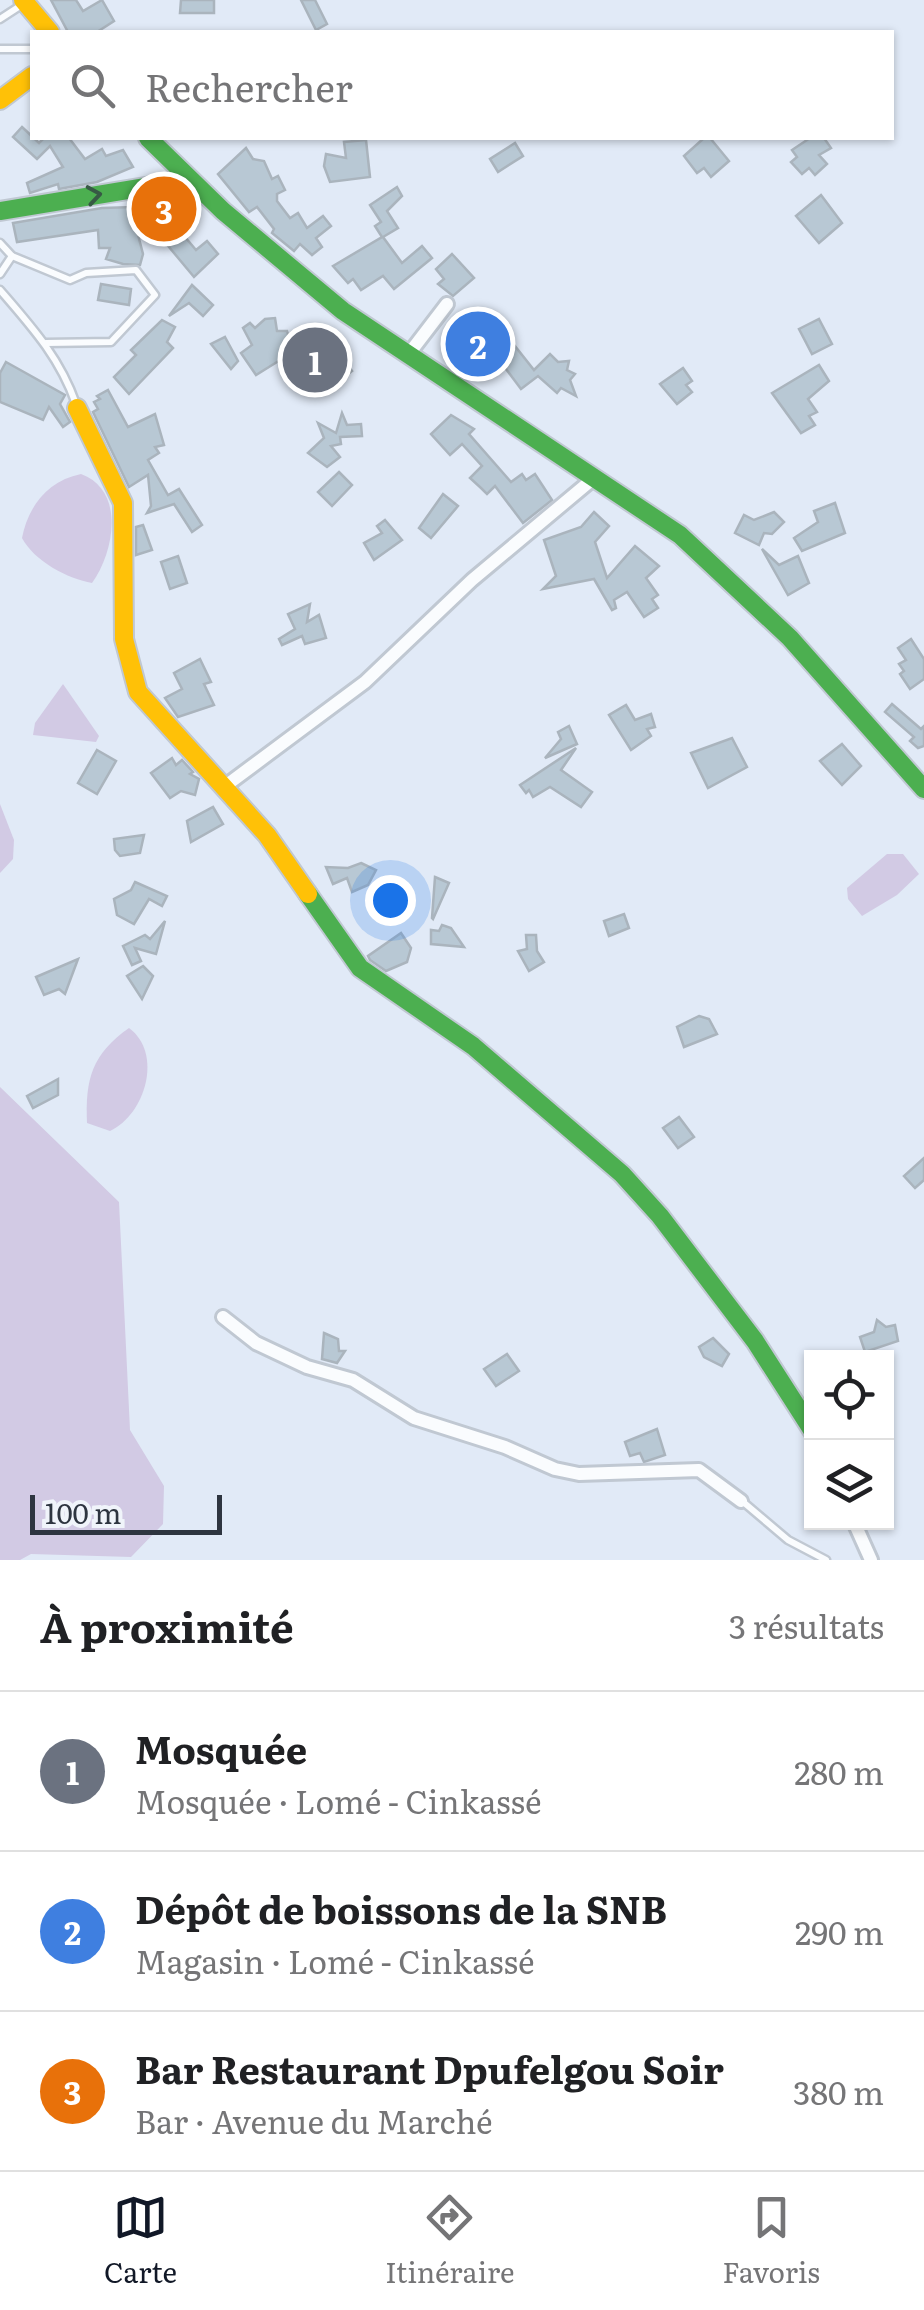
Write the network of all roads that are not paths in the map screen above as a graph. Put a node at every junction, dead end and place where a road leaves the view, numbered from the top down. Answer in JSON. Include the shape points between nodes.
{"nodes":[{"id":1,"x":24,"y":1,"type":"edge"},
{"id":2,"x":0,"y":19,"type":"edge"},
{"id":3,"x":48,"y":30,"type":"edge"},
{"id":4,"x":0,"y":49,"type":"edge"},
{"id":5,"x":30,"y":49,"type":"edge"},
{"id":6,"x":30,"y":78,"type":"edge"},
{"id":7,"x":0,"y":100,"type":"edge"},
{"id":8,"x":150,"y":140,"type":"edge"},
{"id":9,"x":188,"y":180,"type":"junction"},
{"id":10,"x":0,"y":211,"type":"edge"},
{"id":11,"x":0,"y":243,"type":"edge"},
{"id":12,"x":12,"y":256,"type":"junction"},
{"id":13,"x":0,"y":274,"type":"edge"},
{"id":14,"x":0,"y":290,"type":"edge"},
{"id":15,"x":446,"y":304,"type":"dead end"},
{"id":16,"x":46,"y":342,"type":"junction"},
{"id":17,"x":408,"y":355,"type":"junction"},
{"id":18,"x":77,"y":408,"type":"joint"},
{"id":19,"x":594,"y":478,"type":"junction"},
{"id":20,"x":224,"y":786,"type":"junction"},
{"id":21,"x":924,"y":789,"type":"edge"},
{"id":22,"x":223,"y":1316,"type":"dead end"},
{"id":23,"x":804,"y":1418,"type":"edge"},
{"id":24,"x":741,"y":1501,"type":"joint"},
{"id":25,"x":858,"y":1530,"type":"edge"},
{"id":26,"x":826,"y":1560,"type":"edge"},
{"id":27,"x":871,"y":1560,"type":"edge"}],
"edges":[{"from":1,"to":2,"type":"lane"},
{"from":1,"to":3,"type":"main road"},
{"from":4,"to":5,"type":"lane"},
{"from":6,"to":7,"type":"main road"},
{"from":8,"to":9,"type":"main road"},
{"from":10,"to":9,"type":"main road","one_way":true},
{"from":9,"to":17,"type":"main road","via":[[310,285]]},
{"from":11,"to":12,"type":"lane"},
{"from":12,"to":13,"type":"lane"},
{"from":12,"to":16,"type":"lane","via":[[70,280],[136,270],[155,295],[112,342]]},
{"from":14,"to":16,"type":"lane"},
{"from":15,"to":17,"type":"street"},
{"from":16,"to":18,"type":"lane"},
{"from":17,"to":19,"type":"main road"},
{"from":18,"to":20,"type":"main road","via":[[123,503],[124,639],[138,692]]},
{"from":19,"to":20,"type":"street","via":[[472,580],[366,682]]},
{"from":19,"to":21,"type":"main road","via":[[639,504],[748,594]]},
{"from":20,"to":23,"type":"main road","via":[[295,871],[360,968],[474,1046],[622,1174],[755,1341]]},
{"from":22,"to":24,"type":"street","via":[[256,1343],[307,1368],[353,1380],[414,1418],[555,1469],[700,1470]]},
{"from":24,"to":26,"type":"lane","via":[[788,1540]]},
{"from":25,"to":27,"type":"street"}]}
